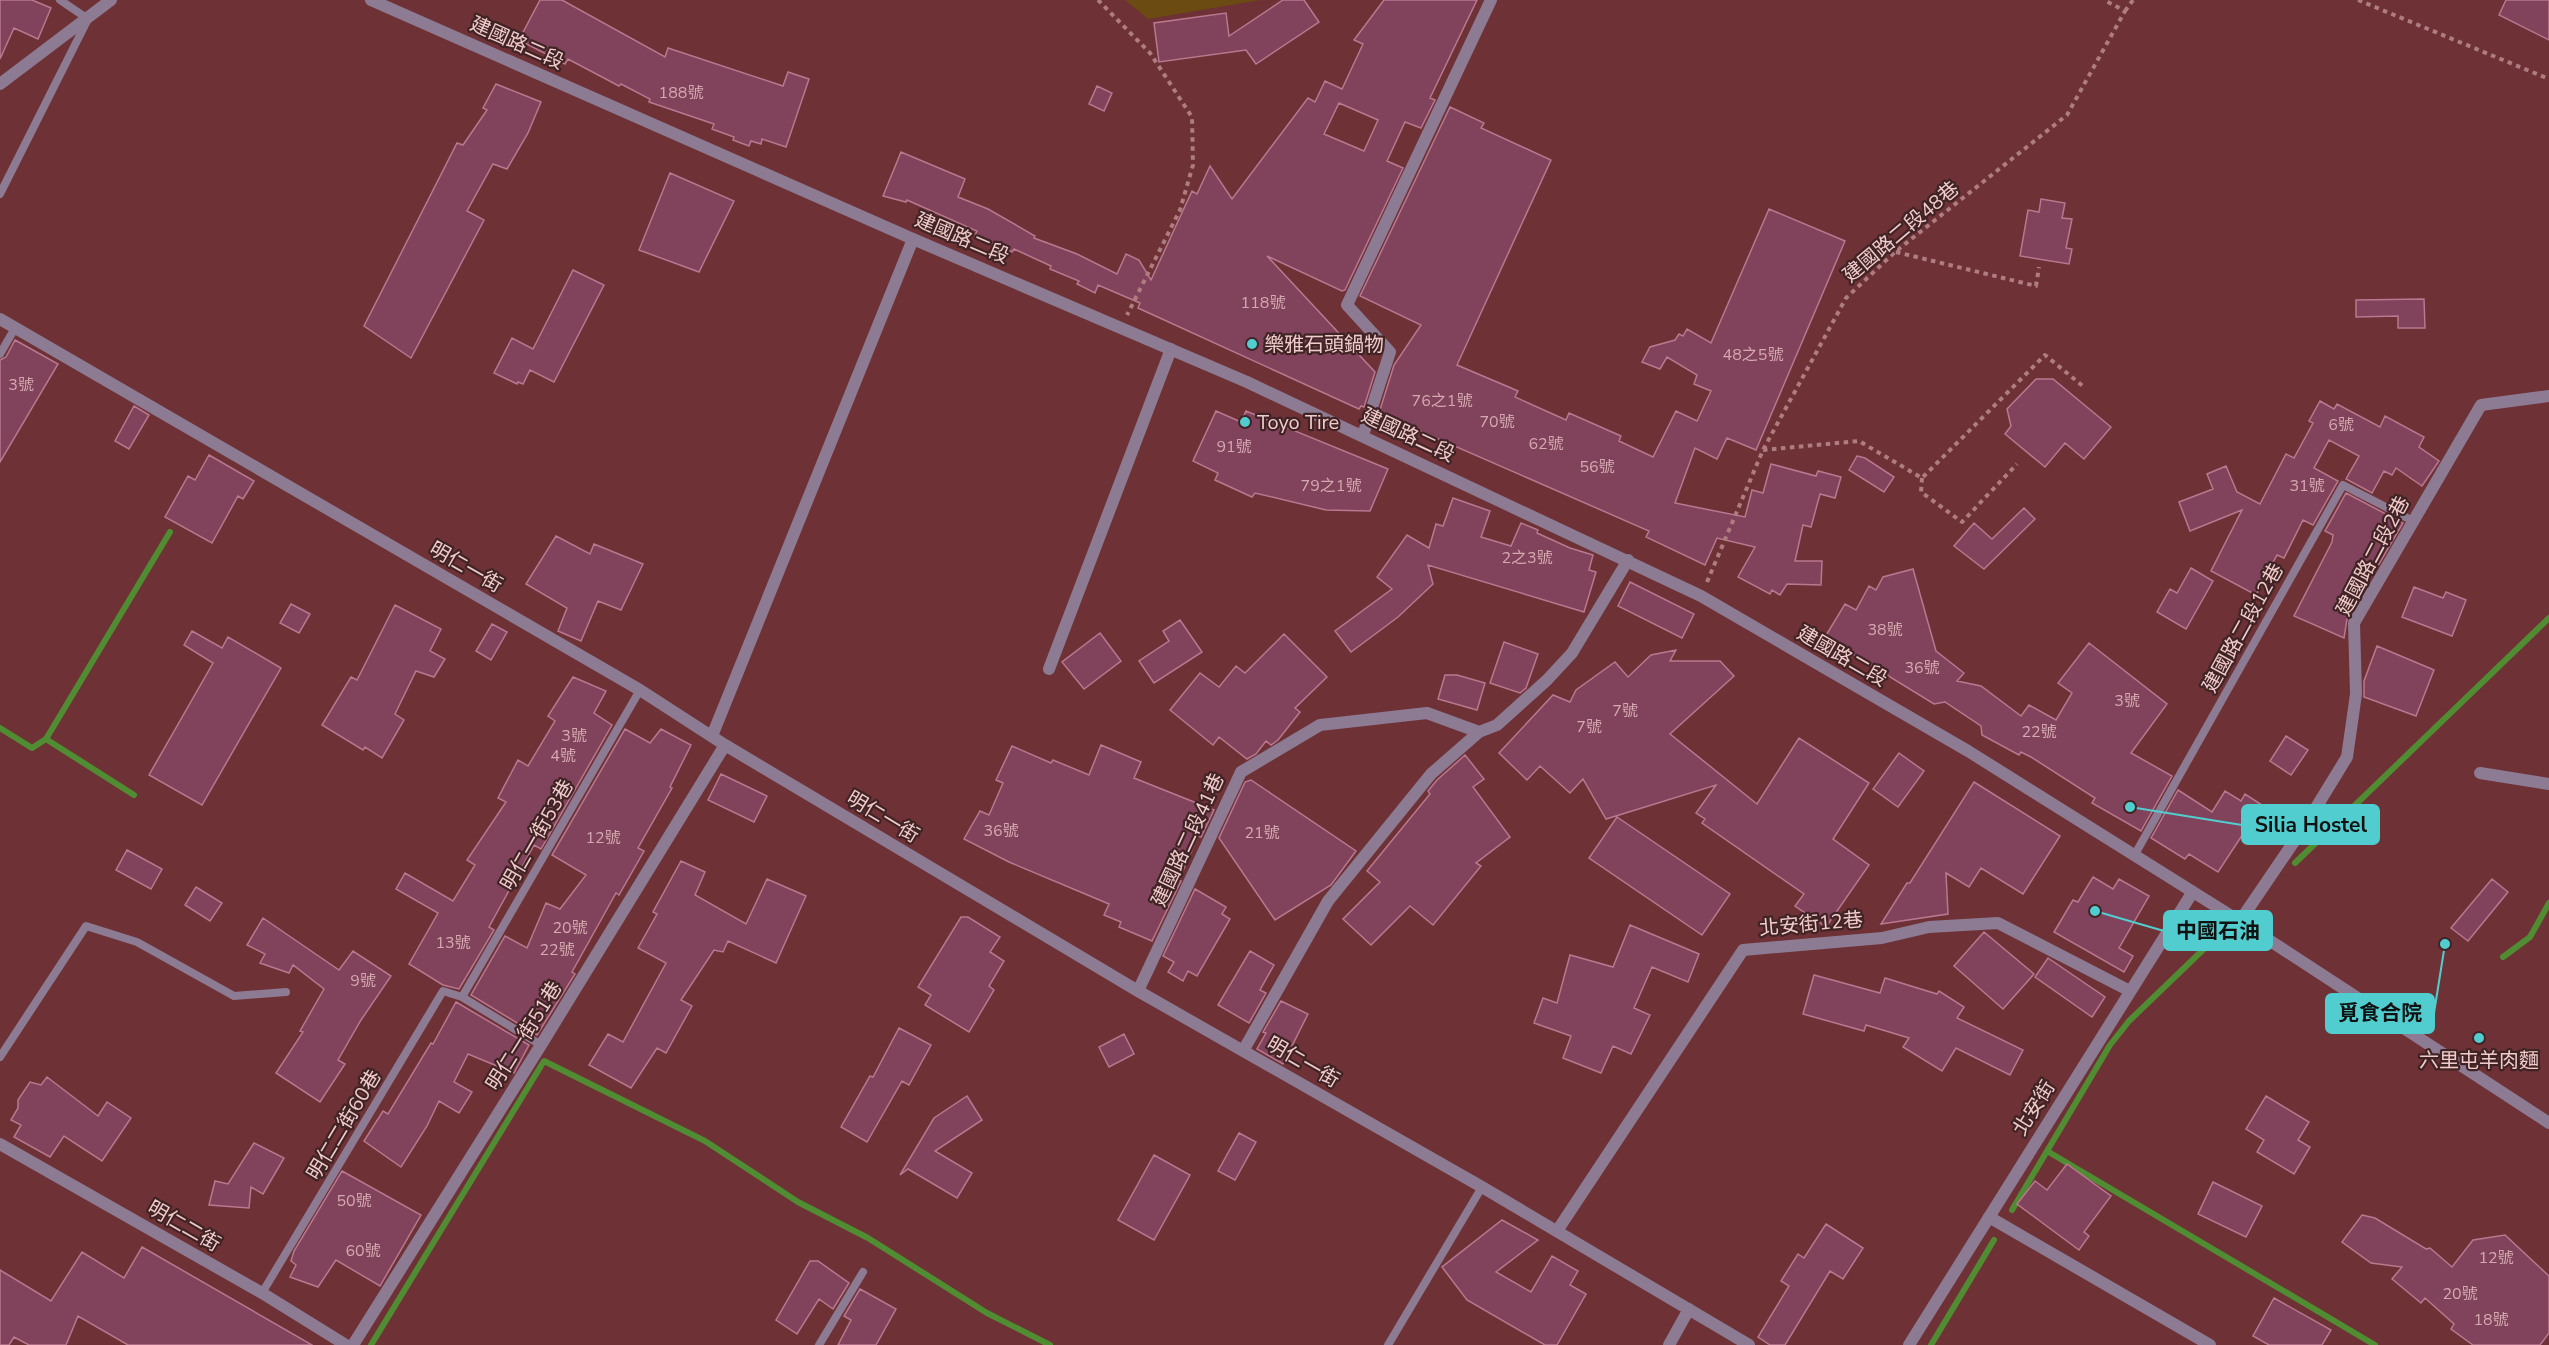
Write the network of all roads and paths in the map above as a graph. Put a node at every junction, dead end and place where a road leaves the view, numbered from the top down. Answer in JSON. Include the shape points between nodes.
{"nodes":[{"id":1,"x":60,"y":0,"type":"edge"},
{"id":2,"x":111,"y":0,"type":"edge"},
{"id":3,"x":370,"y":0,"type":"edge"},
{"id":4,"x":1098,"y":0,"type":"edge"},
{"id":5,"x":1491,"y":0,"type":"edge"},
{"id":6,"x":2104,"y":0,"type":"edge"},
{"id":7,"x":2133,"y":0,"type":"edge"},
{"id":8,"x":2358,"y":0,"type":"edge"},
{"id":9,"x":2125,"y":11,"type":"junction"},
{"id":10,"x":88,"y":19,"type":"junction"},
{"id":11,"x":2549,"y":79,"type":"edge"},
{"id":12,"x":0,"y":84,"type":"edge"},
{"id":13,"x":0,"y":194,"type":"edge"},
{"id":14,"x":913,"y":239,"type":"junction"},
{"id":15,"x":1895,"y":252,"type":"junction"},
{"id":16,"x":2040,"y":267,"type":"dead end"},
{"id":17,"x":0,"y":319,"type":"edge"},
{"id":18,"x":1122,"y":327,"type":"junction"},
{"id":19,"x":15,"y":328,"type":"junction"},
{"id":20,"x":1171,"y":349,"type":"junction"},
{"id":21,"x":0,"y":354,"type":"edge"},
{"id":22,"x":2084,"y":387,"type":"dead end"},
{"id":23,"x":2549,"y":396,"type":"edge"},
{"id":24,"x":1363,"y":435,"type":"junction"},
{"id":25,"x":1763,"y":450,"type":"junction"},
{"id":26,"x":2017,"y":464,"type":"dead end"},
{"id":27,"x":1922,"y":478,"type":"junction"},
{"id":28,"x":2413,"y":520,"type":"junction"},
{"id":29,"x":1628,"y":560,"type":"junction"},
{"id":30,"x":1701,"y":596,"type":"junction"},
{"id":31,"x":1049,"y":669,"type":"dead end"},
{"id":32,"x":640,"y":690,"type":"junction"},
{"id":33,"x":1479,"y":732,"type":"junction"},
{"id":34,"x":711,"y":736,"type":"junction"},
{"id":35,"x":725,"y":745,"type":"junction"},
{"id":36,"x":2480,"y":773,"type":"dead end"},
{"id":37,"x":2549,"y":784,"type":"edge"},
{"id":38,"x":2134,"y":856,"type":"junction"},
{"id":39,"x":2192,"y":892,"type":"junction"},
{"id":40,"x":2235,"y":918,"type":"junction"},
{"id":41,"x":1138,"y":991,"type":"junction"},
{"id":42,"x":2130,"y":991,"type":"junction"},
{"id":43,"x":286,"y":993,"type":"dead end"},
{"id":44,"x":462,"y":997,"type":"junction"},
{"id":45,"x":542,"y":1045,"type":"junction"},
{"id":46,"x":1243,"y":1051,"type":"junction"},
{"id":47,"x":0,"y":1057,"type":"edge"},
{"id":48,"x":2549,"y":1123,"type":"edge"},
{"id":49,"x":0,"y":1144,"type":"edge"},
{"id":50,"x":1482,"y":1187,"type":"junction"},
{"id":51,"x":1989,"y":1217,"type":"junction"},
{"id":52,"x":1557,"y":1232,"type":"junction"},
{"id":53,"x":862,"y":1272,"type":"dead end"},
{"id":54,"x":262,"y":1293,"type":"junction"},
{"id":55,"x":1689,"y":1309,"type":"junction"},
{"id":56,"x":346,"y":1345,"type":"edge"},
{"id":57,"x":352,"y":1345,"type":"edge"},
{"id":58,"x":819,"y":1345,"type":"edge"},
{"id":59,"x":1388,"y":1345,"type":"edge"},
{"id":60,"x":1669,"y":1345,"type":"edge"},
{"id":61,"x":1749,"y":1345,"type":"edge"},
{"id":62,"x":1909,"y":1345,"type":"edge"},
{"id":63,"x":2210,"y":1345,"type":"edge"}],
"edges":[{"from":1,"to":10,"type":"lane"},
{"from":2,"to":10,"type":"street"},
{"from":3,"to":14,"type":"street","name":"建國路二段"},
{"from":4,"to":18,"type":"path","via":[[1150,53],[1192,117],[1193,165],[1180,210]]},
{"from":5,"to":24,"type":"street","via":[[1347,305],[1390,352]]},
{"from":6,"to":9,"type":"path"},
{"from":7,"to":9,"type":"path","name":"建國路二段48巷"},
{"from":8,"to":11,"type":"path"},
{"from":9,"to":15,"type":"path","name":"建國路二段48巷","via":[[2067,115]]},
{"from":10,"to":12,"type":"street"},
{"from":10,"to":13,"type":"lane"},
{"from":14,"to":18,"type":"street","name":"建國路二段"},
{"from":14,"to":34,"type":"street"},
{"from":15,"to":16,"type":"path","via":[[2036,286]]},
{"from":15,"to":25,"type":"path","name":"建國路二段48巷","via":[[1846,298]]},
{"from":17,"to":19,"type":"street","name":"明仁一街"},
{"from":18,"to":20,"type":"street","name":"建國路二段"},
{"from":19,"to":21,"type":"lane"},
{"from":19,"to":32,"type":"street","name":"明仁一街"},
{"from":20,"to":24,"type":"street","name":"建國路二段"},
{"from":20,"to":31,"type":"street"},
{"from":22,"to":27,"type":"path","via":[[2045,355]]},
{"from":23,"to":28,"type":"street","name":"建國路二段2巷","via":[[2481,405]]},
{"from":24,"to":29,"type":"street","name":"建國路二段"},
{"from":25,"to":27,"type":"path","via":[[1859,441]]},
{"from":25,"to":30,"type":"path","name":"建國路二段48巷"},
{"from":26,"to":27,"type":"path","via":[[1962,522],[1921,492]]},
{"from":28,"to":38,"type":"lane","name":"建國路二段12巷","via":[[2343,485]]},
{"from":28,"to":40,"type":"street","name":"建國路二段2巷","via":[[2354,623],[2356,694],[2347,757],[2306,824]]},
{"from":29,"to":30,"type":"street","name":"建國路二段"},
{"from":29,"to":33,"type":"street","via":[[1572,653],[1497,725]]},
{"from":30,"to":38,"type":"street","name":"建國路二段","via":[[1968,751]]},
{"from":32,"to":34,"type":"street","name":"明仁一街"},
{"from":32,"to":44,"type":"lane","name":"明仁一街53巷"},
{"from":33,"to":41,"type":"street","name":"建國路二段41巷","via":[[1427,713],[1320,725],[1242,772]]},
{"from":33,"to":46,"type":"street","via":[[1431,774],[1328,901]]},
{"from":34,"to":35,"type":"street","name":"明仁一街"},
{"from":35,"to":41,"type":"street","name":"明仁一街"},
{"from":35,"to":45,"type":"street","name":"明仁一街51巷"},
{"from":36,"to":37,"type":"street"},
{"from":38,"to":39,"type":"street","name":"建國路二段"},
{"from":39,"to":40,"type":"street","name":"建國路二段"},
{"from":39,"to":42,"type":"street","name":"北安街"},
{"from":40,"to":48,"type":"street","name":"建國路二段"},
{"from":41,"to":46,"type":"street","name":"明仁一街"},
{"from":42,"to":51,"type":"street","name":"北安街"},
{"from":42,"to":52,"type":"street","name":"北安街12巷","via":[[1998,924],[1929,927],[1882,938],[1743,950]]},
{"from":43,"to":47,"type":"lane","via":[[234,996],[137,942],[87,926]]},
{"from":44,"to":45,"type":"lane"},
{"from":44,"to":54,"type":"lane","name":"明仁二街60巷","via":[[443,991]]},
{"from":45,"to":57,"type":"street","name":"明仁一街51巷"},
{"from":46,"to":50,"type":"street","name":"明仁一街"},
{"from":49,"to":54,"type":"street","name":"明仁二街"},
{"from":50,"to":52,"type":"street","name":"明仁一街"},
{"from":50,"to":59,"type":"lane"},
{"from":51,"to":62,"type":"street","name":"北安街"},
{"from":51,"to":63,"type":"street"},
{"from":52,"to":55,"type":"street","name":"明仁一街"},
{"from":53,"to":58,"type":"lane"},
{"from":54,"to":56,"type":"street","name":"明仁二街"},
{"from":55,"to":60,"type":"street"},
{"from":55,"to":61,"type":"street","name":"明仁一街"}]}
